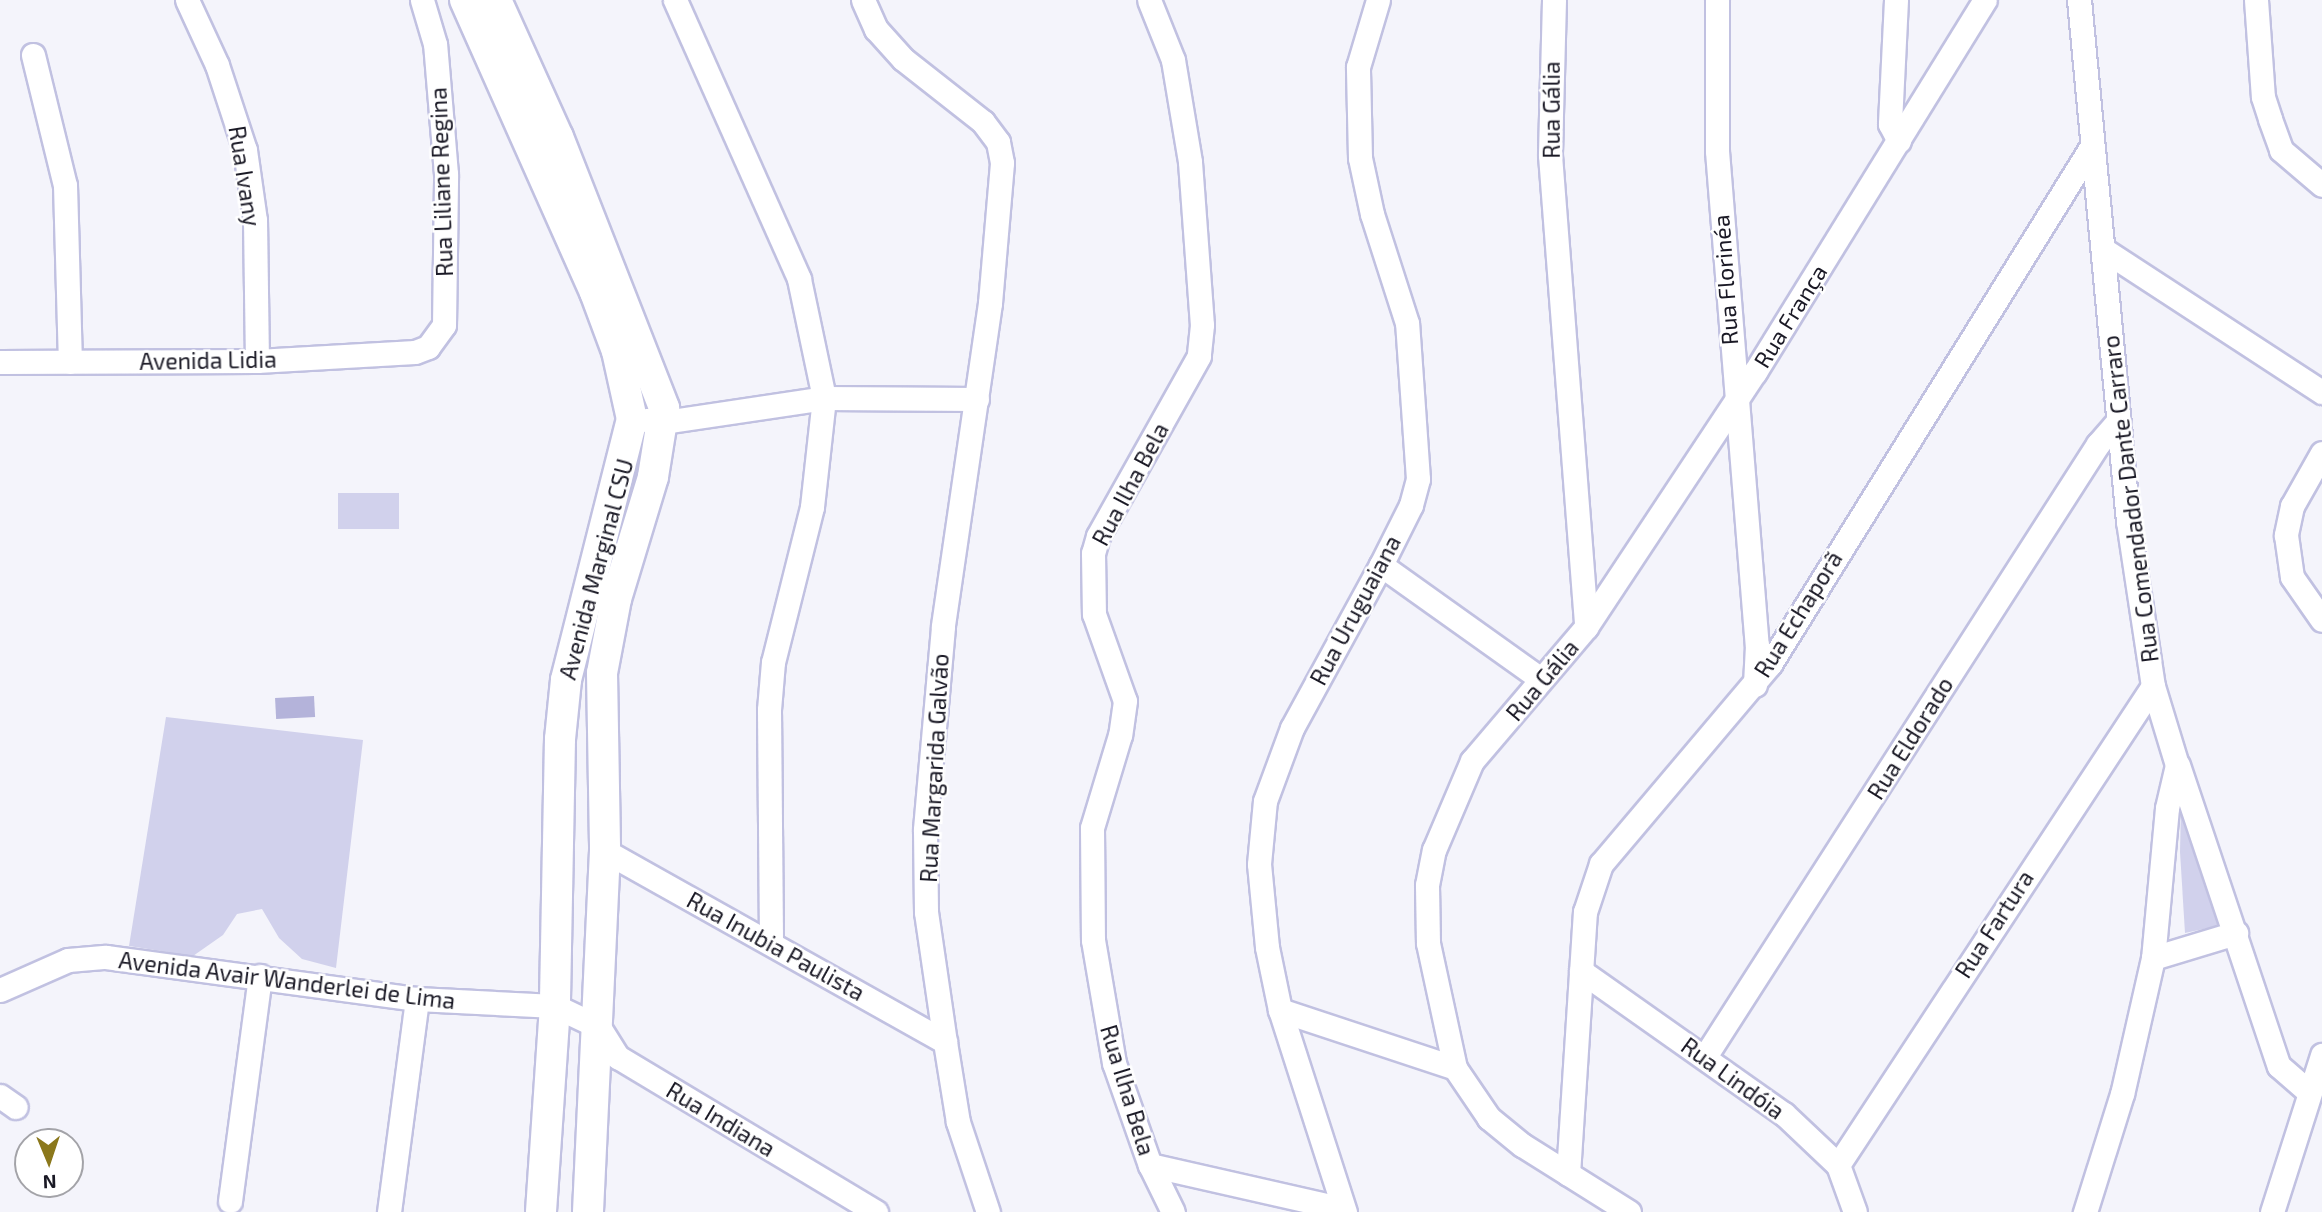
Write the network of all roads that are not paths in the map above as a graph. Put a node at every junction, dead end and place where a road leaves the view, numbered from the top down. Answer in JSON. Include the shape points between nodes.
{"nodes":[{"id":1,"x":187,"y":0,"type":"edge"},
{"id":2,"x":422,"y":0,"type":"edge"},
{"id":3,"x":466,"y":0,"type":"edge"},
{"id":4,"x":496,"y":0,"type":"edge"},
{"id":5,"x":675,"y":0,"type":"edge"},
{"id":6,"x":863,"y":0,"type":"edge"},
{"id":7,"x":1149,"y":0,"type":"edge"},
{"id":8,"x":1378,"y":0,"type":"edge"},
{"id":9,"x":1554,"y":0,"type":"edge"},
{"id":10,"x":1717,"y":0,"type":"edge"},
{"id":11,"x":1896,"y":0,"type":"edge"},
{"id":12,"x":1986,"y":0,"type":"edge"},
{"id":13,"x":2079,"y":0,"type":"edge"},
{"id":14,"x":2256,"y":0,"type":"edge"},
{"id":15,"x":33,"y":55,"type":"dead end"},
{"id":16,"x":1899,"y":141,"type":"junction"},
{"id":17,"x":2090,"y":149,"type":"junction"},
{"id":18,"x":2322,"y":185,"type":"edge"},
{"id":19,"x":2104,"y":250,"type":"junction"},
{"id":20,"x":415,"y":352,"type":"joint"},
{"id":21,"x":257,"y":361,"type":"junction"},
{"id":22,"x":0,"y":362,"type":"edge"},
{"id":23,"x":70,"y":362,"type":"junction"},
{"id":24,"x":2322,"y":391,"type":"edge"},
{"id":25,"x":1738,"y":397,"type":"junction"},
{"id":26,"x":824,"y":398,"type":"junction"},
{"id":27,"x":977,"y":399,"type":"junction"},
{"id":28,"x":632,"y":419,"type":"junction"},
{"id":29,"x":664,"y":422,"type":"junction"},
{"id":30,"x":2117,"y":422,"type":"junction"},
{"id":31,"x":2322,"y":453,"type":"edge"},
{"id":32,"x":1381,"y":565,"type":"junction"},
{"id":33,"x":2322,"y":620,"type":"edge"},
{"id":34,"x":1586,"y":628,"type":"junction"},
{"id":35,"x":1541,"y":679,"type":"junction"},
{"id":36,"x":1755,"y":685,"type":"junction"},
{"id":37,"x":2153,"y":686,"type":"junction"},
{"id":38,"x":2178,"y":765,"type":"junction"},
{"id":39,"x":605,"y":851,"type":"junction"},
{"id":40,"x":2236,"y":933,"type":"junction"},
{"id":41,"x":771,"y":942,"type":"junction"},
{"id":42,"x":2153,"y":958,"type":"junction"},
{"id":43,"x":1581,"y":971,"type":"junction"},
{"id":44,"x":260,"y":976,"type":"junction"},
{"id":45,"x":0,"y":990,"type":"edge"},
{"id":46,"x":417,"y":999,"type":"junction"},
{"id":47,"x":1279,"y":1010,"type":"junction"},
{"id":48,"x":577,"y":1017,"type":"junction"},
{"id":49,"x":945,"y":1042,"type":"junction"},
{"id":50,"x":1706,"y":1055,"type":"junction"},
{"id":51,"x":2322,"y":1055,"type":"edge"},
{"id":52,"x":1455,"y":1068,"type":"junction"},
{"id":53,"x":2309,"y":1092,"type":"junction"},
{"id":54,"x":1150,"y":1165,"type":"junction"},
{"id":55,"x":1838,"y":1165,"type":"junction"},
{"id":56,"x":1568,"y":1174,"type":"junction"},
{"id":57,"x":230,"y":1201,"type":"dead end"},
{"id":58,"x":1343,"y":1210,"type":"edge"},
{"id":59,"x":389,"y":1212,"type":"edge"},
{"id":60,"x":541,"y":1212,"type":"edge"},
{"id":61,"x":588,"y":1212,"type":"edge"},
{"id":62,"x":876,"y":1212,"type":"edge"},
{"id":63,"x":988,"y":1212,"type":"edge"},
{"id":64,"x":1173,"y":1212,"type":"edge"},
{"id":65,"x":1629,"y":1212,"type":"edge"},
{"id":66,"x":1855,"y":1212,"type":"edge"},
{"id":67,"x":2085,"y":1212,"type":"edge"},
{"id":68,"x":2272,"y":1212,"type":"edge"}],
"edges":[{"from":1,"to":21,"type":"street","name":"Rua Ivany","via":[[217,65],[245,150],[255,220]]},
{"from":2,"to":20,"type":"street","name":"Rua Liliane Regina","via":[[435,44],[446,174],[444,325],[438,338]]},
{"from":3,"to":28,"type":"main road","name":"Avenida Marginal CSU","via":[[595,292],[617,351]]},
{"from":4,"to":29,"type":"main road","name":"Avenida Marginal CSU","via":[[653,372]]},
{"from":5,"to":26,"type":"street","via":[[799,279]]},
{"from":6,"to":27,"type":"street","name":"Rua Margarida Galvão","via":[[876,29],[903,59],[983,122],[998,142],[1003,187]]},
{"from":7,"to":54,"type":"street","name":"Rua Ilha Bela","via":[[1173,61],[1190,162],[1202,325],[1199,356],[1098,536],[1090,580],[1094,614],[1125,701],[1120,735],[1092,828],[1093,940],[1111,1052]]},
{"from":8,"to":32,"type":"street","name":"Rua Uruguaiana","via":[[1358,67],[1360,158],[1372,214],[1407,323],[1419,454],[1411,505]]},
{"from":9,"to":34,"type":"street","name":"Rua Gália","via":[[1550,155]]},
{"from":10,"to":25,"type":"street","name":"Rua Florinéa","via":[[1717,151],[1731,365]]},
{"from":11,"to":16,"type":"street","via":[[1890,124]]},
{"from":12,"to":16,"type":"street","name":"Rua França"},
{"from":13,"to":17,"type":"street","name":"Rua Comendador Dante Carraro"},
{"from":14,"to":18,"type":"street","via":[[2263,97],[2273,129],[2281,149]]},
{"from":15,"to":23,"type":"street","via":[[65,185]]},
{"from":16,"to":25,"type":"street","name":"Rua França"},
{"from":17,"to":19,"type":"street","name":"Rua Comendador Dante Carraro"},
{"from":17,"to":36,"type":"street","name":"Rua Echaporã"},
{"from":19,"to":24,"type":"street"},
{"from":19,"to":30,"type":"street","name":"Rua Comendador Dante Carraro"},
{"from":20,"to":21,"type":"street","name":"Avenida Lidia"},
{"from":21,"to":23,"type":"street","name":"Avenida Lidia"},
{"from":22,"to":23,"type":"street","name":"Avenida Lidia"},
{"from":25,"to":34,"type":"street","name":"Rua França"},
{"from":25,"to":36,"type":"street","name":"Rua Florinéa","via":[[1757,645]]},
{"from":26,"to":27,"type":"street"},
{"from":26,"to":29,"type":"street"},
{"from":26,"to":41,"type":"street","via":[[812,507],[773,662],[769,710]]},
{"from":27,"to":49,"type":"street","name":"Rua Margarida Galvão","via":[[943,626],[925,830],[926,912]]},
{"from":28,"to":29,"type":"street"},
{"from":28,"to":48,"type":"main road","name":"Avenida Marginal CSU","via":[[566,680],[559,739]]},
{"from":29,"to":39,"type":"main road","name":"Avenida Marginal CSU","via":[[601,673]]},
{"from":30,"to":37,"type":"street","name":"Rua Comendador Dante Carraro"},
{"from":30,"to":50,"type":"street","name":"Rua Eldorado","via":[[2091,455]]},
{"from":31,"to":33,"type":"street","via":[[2292,506],[2286,535],[2292,577]]},
{"from":32,"to":35,"type":"street"},
{"from":32,"to":47,"type":"street","name":"Rua Uruguaiana","via":[[1292,728],[1265,801],[1259,864]]},
{"from":34,"to":35,"type":"street","name":"Rua Gália"},
{"from":35,"to":52,"type":"street","name":"Rua Gália","via":[[1472,761],[1434,850],[1427,886],[1428,943]]},
{"from":36,"to":43,"type":"street","name":"Rua Echaporã","via":[[1712,728],[1601,864],[1585,912]]},
{"from":37,"to":38,"type":"street","name":"Rua Comendador Dante Carraro"},
{"from":37,"to":55,"type":"street","name":"Rua Fartura"},
{"from":38,"to":40,"type":"street","name":"Rua Comendador Dante Carraro"},
{"from":38,"to":42,"type":"street","via":[[2167,808]]},
{"from":39,"to":41,"type":"street","name":"Rua Inubia Paulista"},
{"from":39,"to":48,"type":"main road","name":"Avenida Marginal CSU"},
{"from":40,"to":42,"type":"street"},
{"from":40,"to":53,"type":"street","name":"Rua Comendador Dante Carraro","via":[[2278,1066]]},
{"from":41,"to":49,"type":"street","name":"Rua Inubia Paulista"},
{"from":42,"to":67,"type":"street","via":[[2122,1094]]},
{"from":43,"to":50,"type":"street","name":"Rua Lindóia","via":[[1622,1003]]},
{"from":43,"to":56,"type":"street","name":"Rua Echaporã"},
{"from":44,"to":45,"type":"street","name":"Avenida Avair Wanderlei de Lima","via":[[106,957],[68,960]]},
{"from":44,"to":46,"type":"street","name":"Avenida Avair Wanderlei de Lima"},
{"from":44,"to":57,"type":"street"},
{"from":46,"to":48,"type":"street","name":"Avenida Avair Wanderlei de Lima"},
{"from":46,"to":59,"type":"street"},
{"from":47,"to":52,"type":"street"},
{"from":47,"to":58,"type":"street","name":"Rua Uruguaiana"},
{"from":48,"to":60,"type":"main road","name":"Avenida Marginal CSU"},
{"from":48,"to":61,"type":"main road","name":"Avenida Marginal CSU"},
{"from":48,"to":62,"type":"street","name":"Rua Indiana","via":[[618,1057]]},
{"from":49,"to":63,"type":"street","name":"Rua Margarida Galvão","via":[[958,1122]]},
{"from":50,"to":55,"type":"street","name":"Rua Lindóia","via":[[1784,1114]]},
{"from":51,"to":53,"type":"street"},
{"from":52,"to":56,"type":"street","name":"Rua Gália","via":[[1489,1118]]},
{"from":53,"to":68,"type":"street"},
{"from":54,"to":58,"type":"street"},
{"from":54,"to":64,"type":"street","name":"Rua Ilha Bela"},
{"from":55,"to":66,"type":"street","name":"Rua Lindóia"},
{"from":56,"to":65,"type":"street","name":"Rua Gália"}]}
